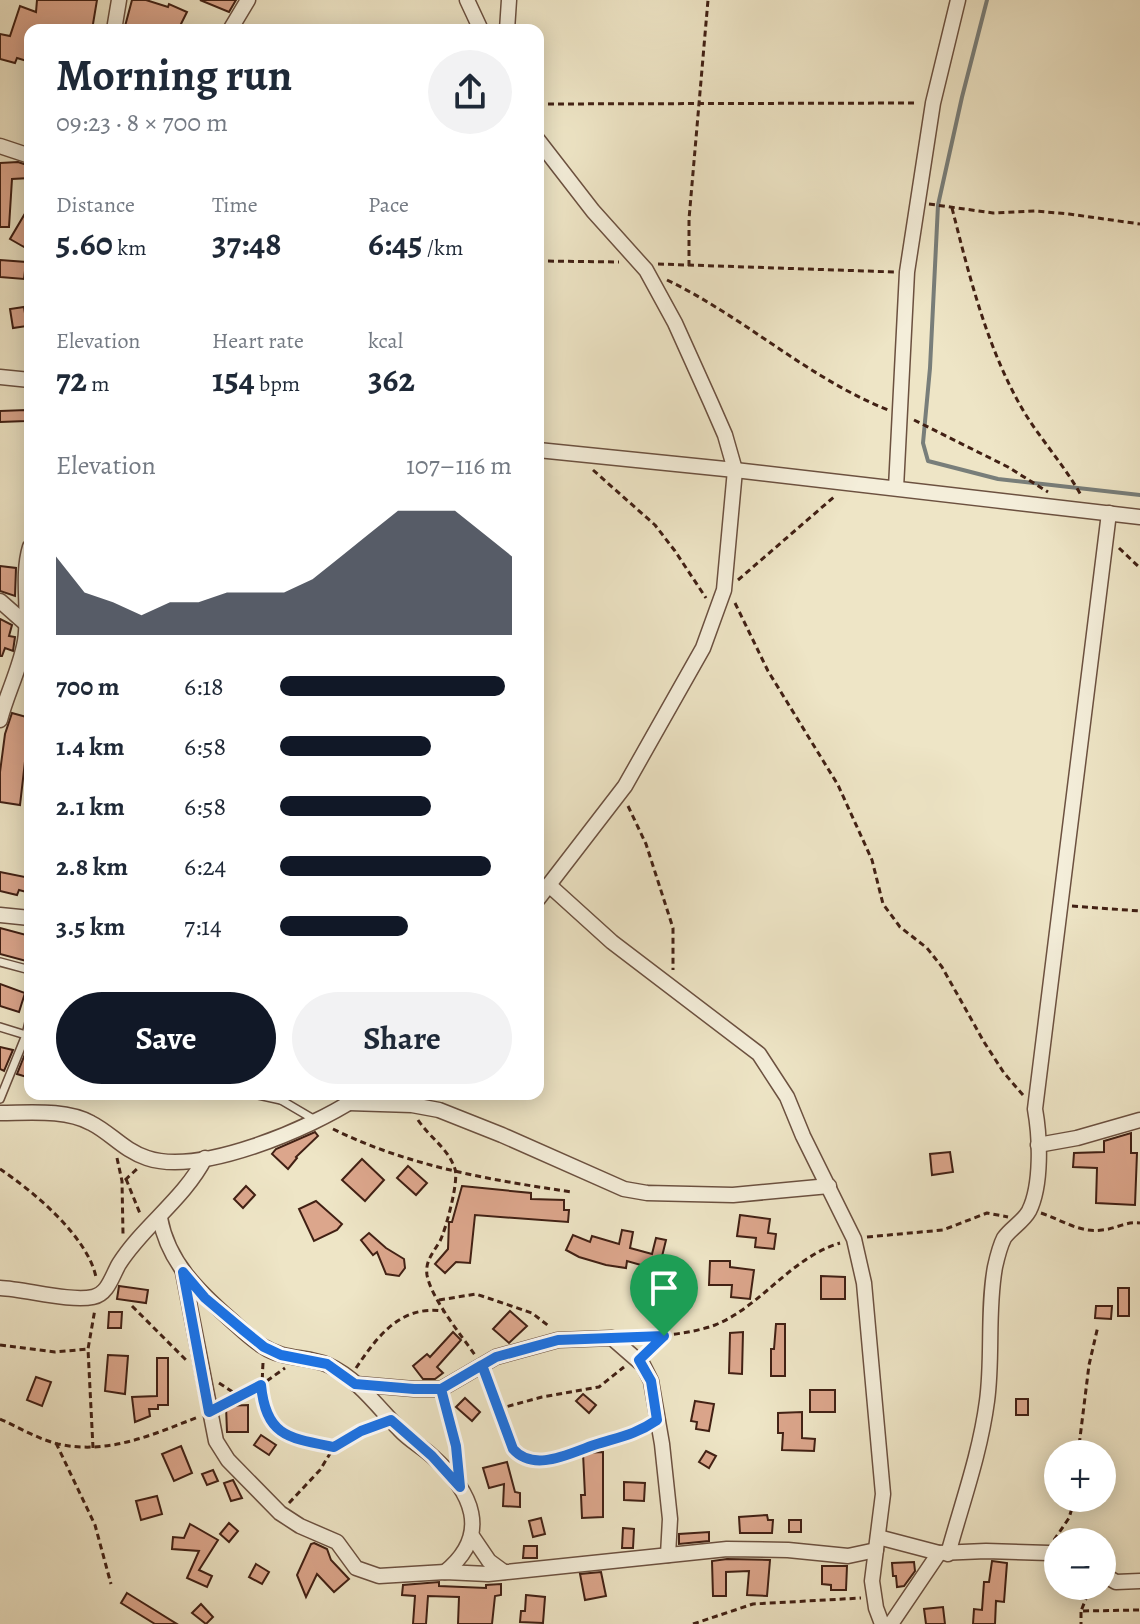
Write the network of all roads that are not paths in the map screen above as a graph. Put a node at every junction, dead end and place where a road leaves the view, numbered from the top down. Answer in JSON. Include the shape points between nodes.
{"nodes":[{"id":1,"x":119,"y":0,"type":"edge"},
{"id":2,"x":248,"y":0,"type":"edge"},
{"id":3,"x":467,"y":0,"type":"edge"},
{"id":4,"x":509,"y":0,"type":"edge"},
{"id":5,"x":958,"y":0,"type":"edge"},
{"id":6,"x":115,"y":24,"type":"edge"},
{"id":7,"x":234,"y":24,"type":"edge"},
{"id":8,"x":478,"y":24,"type":"edge"},
{"id":9,"x":507,"y":24,"type":"edge"},
{"id":10,"x":0,"y":146,"type":"edge"},
{"id":11,"x":544,"y":148,"type":"edge"},
{"id":12,"x":24,"y":154,"type":"edge"},
{"id":13,"x":0,"y":377,"type":"edge"},
{"id":14,"x":24,"y":379,"type":"edge"},
{"id":15,"x":544,"y":451,"type":"edge"},
{"id":16,"x":735,"y":470,"type":"junction"},
{"id":17,"x":896,"y":488,"type":"junction"},
{"id":18,"x":1109,"y":513,"type":"junction"},
{"id":19,"x":1140,"y":517,"type":"edge"},
{"id":20,"x":0,"y":601,"type":"edge"},
{"id":21,"x":24,"y":622,"type":"edge"},
{"id":22,"x":24,"y":631,"type":"edge"},
{"id":23,"x":0,"y":716,"type":"edge"},
{"id":24,"x":549,"y":885,"type":"junction"},
{"id":25,"x":544,"y":891,"type":"edge"},
{"id":26,"x":0,"y":915,"type":"edge"},
{"id":27,"x":24,"y":917,"type":"edge"},
{"id":28,"x":0,"y":962,"type":"edge"},
{"id":29,"x":24,"y":968,"type":"edge"},
{"id":30,"x":0,"y":1027,"type":"edge"},
{"id":31,"x":24,"y":1035,"type":"edge"},
{"id":32,"x":24,"y":1045,"type":"edge"},
{"id":33,"x":0,"y":1099,"type":"edge"},
{"id":34,"x":285,"y":1100,"type":"edge"},
{"id":35,"x":353,"y":1100,"type":"edge"},
{"id":36,"x":349,"y":1103,"type":"junction"},
{"id":37,"x":0,"y":1113,"type":"edge"},
{"id":38,"x":315,"y":1120,"type":"junction"},
{"id":39,"x":1140,"y":1120,"type":"edge"},
{"id":40,"x":1038,"y":1145,"type":"junction"},
{"id":41,"x":205,"y":1158,"type":"junction"},
{"id":42,"x":829,"y":1186,"type":"junction"},
{"id":43,"x":155,"y":1223,"type":"junction"},
{"id":44,"x":183,"y":1272,"type":"junction"},
{"id":45,"x":0,"y":1288,"type":"edge"},
{"id":46,"x":352,"y":1381,"type":"junction"},
{"id":47,"x":472,"y":1536,"type":"junction"},
{"id":48,"x":877,"y":1544,"type":"junction"},
{"id":49,"x":943,"y":1554,"type":"junction"},
{"id":50,"x":668,"y":1555,"type":"junction"},
{"id":51,"x":1044,"y":1555,"type":"edge"},
{"id":52,"x":445,"y":1572,"type":"junction"},
{"id":53,"x":504,"y":1572,"type":"junction"},
{"id":54,"x":1140,"y":1581,"type":"edge"},
{"id":55,"x":1116,"y":1582,"type":"edge"},
{"id":56,"x":882,"y":1624,"type":"edge"},
{"id":57,"x":891,"y":1624,"type":"edge"}],
"edges":[{"from":1,"to":6,"type":"street"},
{"from":2,"to":7,"type":"street"},
{"from":3,"to":8,"type":"street"},
{"from":4,"to":9,"type":"street"},
{"from":5,"to":17,"type":"street","via":[[933,103],[907,272]]},
{"from":10,"to":12,"type":"street"},
{"from":11,"to":16,"type":"street","via":[[644,266],[711,403]]},
{"from":13,"to":14,"type":"street"},
{"from":15,"to":16,"type":"street"},
{"from":16,"to":17,"type":"street"},
{"from":16,"to":24,"type":"street","via":[[727,589],[703,648],[621,791]]},
{"from":17,"to":18,"type":"street"},
{"from":18,"to":19,"type":"street"},
{"from":18,"to":40,"type":"street","via":[[1035,1109]]},
{"from":20,"to":21,"type":"street"},
{"from":22,"to":23,"type":"street"},
{"from":24,"to":25,"type":"street"},
{"from":24,"to":42,"type":"street","via":[[612,942],[759,1054],[787,1097]]},
{"from":26,"to":27,"type":"street"},
{"from":28,"to":29,"type":"lane"},
{"from":30,"to":31,"type":"lane"},
{"from":32,"to":33,"type":"lane"},
{"from":34,"to":38,"type":"lane"},
{"from":35,"to":36,"type":"street"},
{"from":36,"to":38,"type":"street"},
{"from":36,"to":42,"type":"street","via":[[439,1110],[624,1189],[647,1193],[733,1195]]},
{"from":37,"to":41,"type":"street","via":[[72,1116],[149,1158]]},
{"from":38,"to":41,"type":"street","via":[[240,1151]]},
{"from":39,"to":40,"type":"street"},
{"from":40,"to":49,"type":"street","via":[[1026,1215],[1005,1237],[995,1267],[982,1434]]},
{"from":41,"to":43,"type":"street"},
{"from":42,"to":48,"type":"street","via":[[854,1239],[864,1283],[883,1494]]},
{"from":43,"to":44,"type":"street"},
{"from":43,"to":45,"type":"street","via":[[99,1295]]},
{"from":44,"to":46,"type":"street","via":[[205,1298],[264,1347],[327,1364]]},
{"from":44,"to":52,"type":"street","via":[[209,1412],[216,1441],[228,1460],[280,1513],[337,1542],[363,1572]]},
{"from":46,"to":47,"type":"street","via":[[460,1487],[473,1518]]},
{"from":46,"to":50,"type":"street","via":[[441,1389],[496,1357],[571,1338],[612,1338],[639,1360],[651,1381],[670,1519]]},
{"from":47,"to":52,"type":"street"},
{"from":47,"to":53,"type":"street"},
{"from":48,"to":49,"type":"street"},
{"from":48,"to":50,"type":"street","via":[[848,1556],[766,1549]]},
{"from":48,"to":56,"type":"street","via":[[872,1581]]},
{"from":49,"to":51,"type":"street"},
{"from":49,"to":57,"type":"street"},
{"from":50,"to":53,"type":"street"},
{"from":52,"to":53,"type":"street"},
{"from":54,"to":55,"type":"street"}]}
